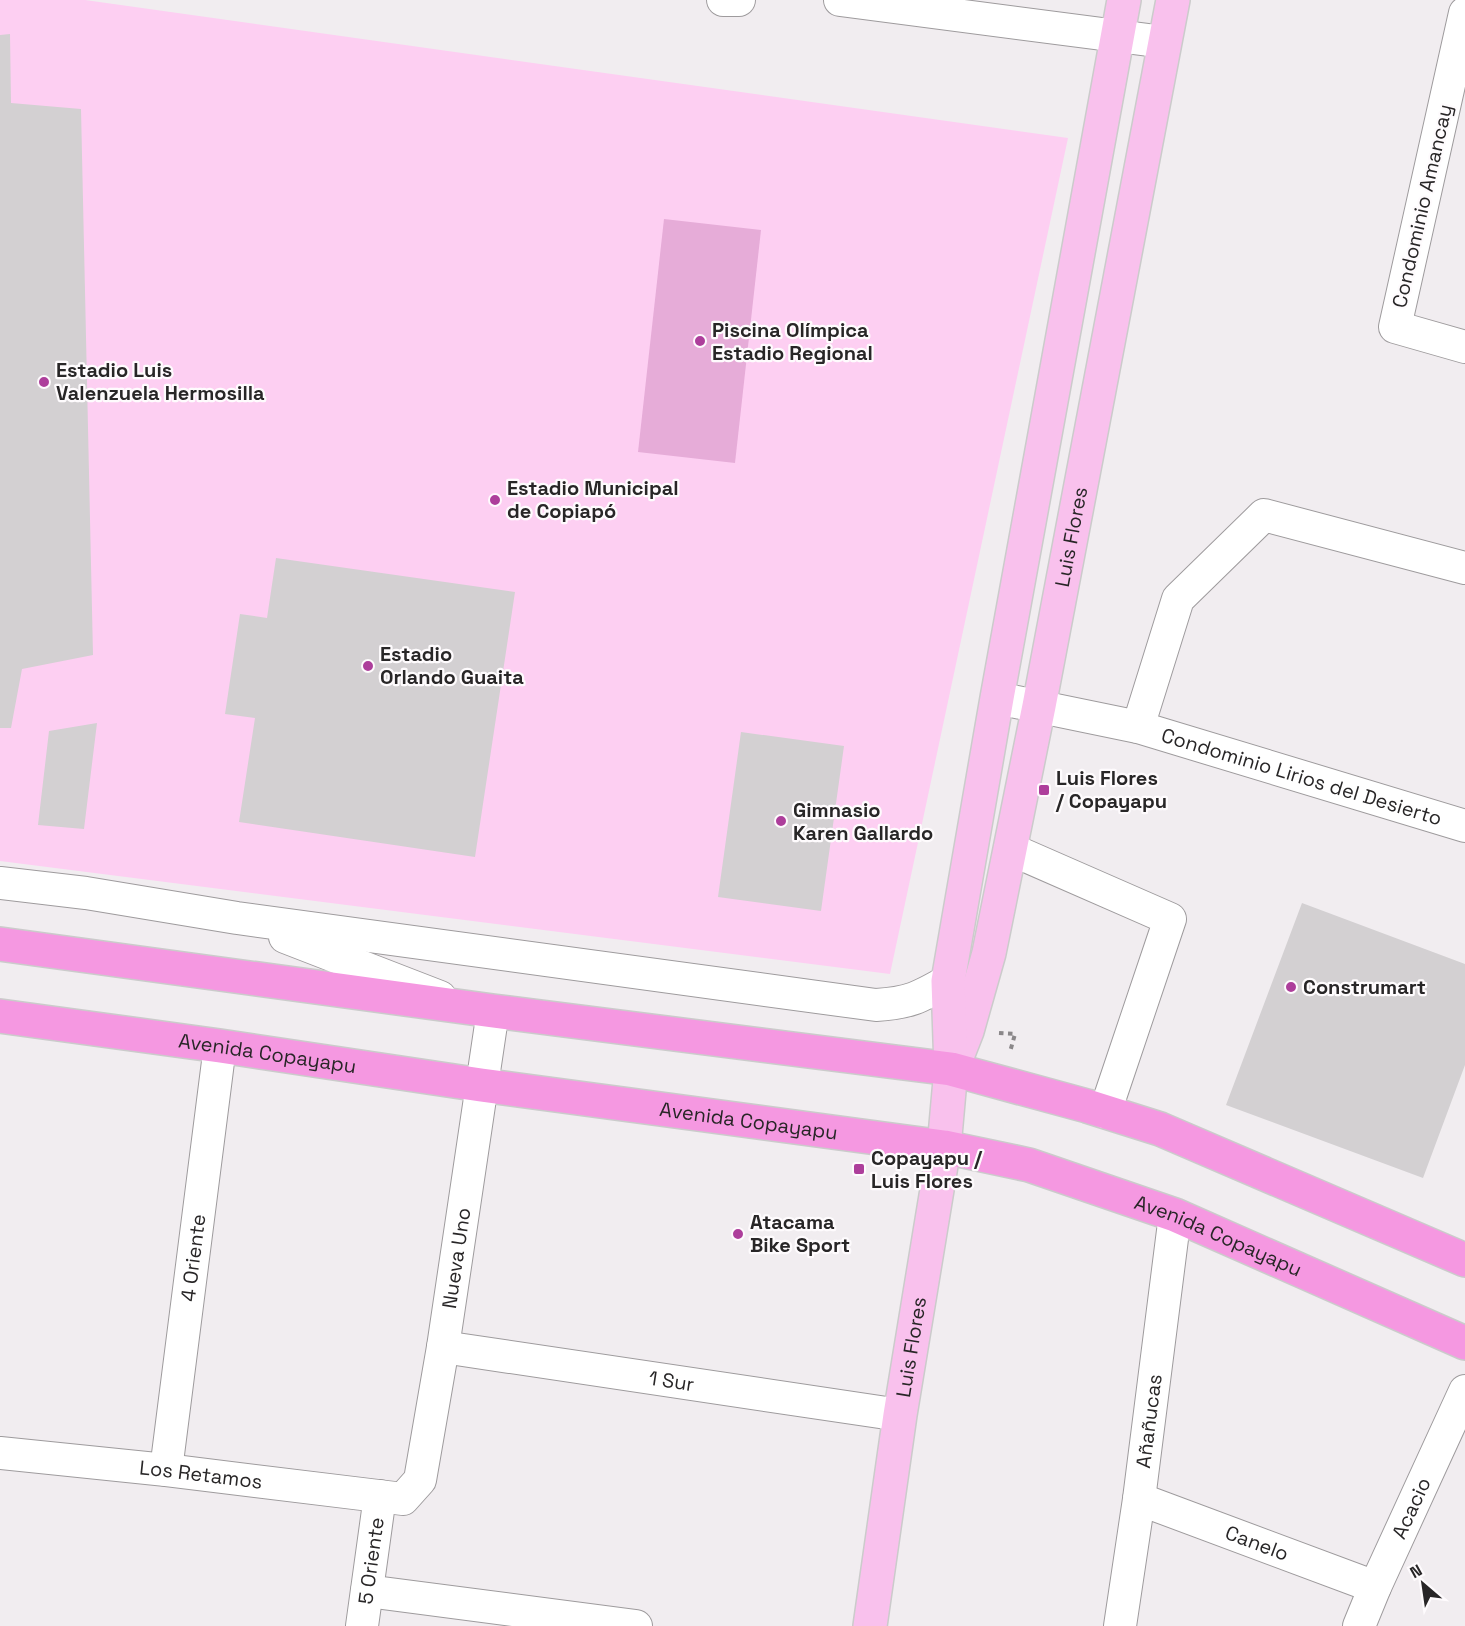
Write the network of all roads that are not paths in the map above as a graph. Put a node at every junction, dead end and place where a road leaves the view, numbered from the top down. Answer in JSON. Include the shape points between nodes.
{"nodes":[{"id":1,"x":723,"y":0,"type":"edge"},
{"id":2,"x":739,"y":0,"type":"edge"},
{"id":3,"x":840,"y":0,"type":"edge"},
{"id":4,"x":1124,"y":0,"type":"edge"},
{"id":5,"x":1173,"y":0,"type":"edge"},
{"id":6,"x":1465,"y":13,"type":"edge"},
{"id":7,"x":1117,"y":35,"type":"junction"},
{"id":8,"x":1164,"y":42,"type":"junction"},
{"id":9,"x":1465,"y":347,"type":"edge"},
{"id":10,"x":1465,"y":568,"type":"edge"},
{"id":11,"x":997,"y":698,"type":"junction"},
{"id":12,"x":1039,"y":706,"type":"junction"},
{"id":13,"x":1138,"y":728,"type":"junction"},
{"id":14,"x":1465,"y":826,"type":"edge"},
{"id":15,"x":1010,"y":849,"type":"junction"},
{"id":16,"x":0,"y":883,"type":"edge"},
{"id":17,"x":237,"y":918,"type":"junction"},
{"id":18,"x":0,"y":944,"type":"edge"},
{"id":19,"x":948,"y":981,"type":"junction"},
{"id":20,"x":460,"y":1005,"type":"junction"},
{"id":21,"x":494,"y":1011,"type":"junction"},
{"id":22,"x":0,"y":1016,"type":"edge"},
{"id":23,"x":220,"y":1046,"type":"junction"},
{"id":24,"x":951,"y":1069,"type":"junction"},
{"id":25,"x":481,"y":1085,"type":"junction"},
{"id":26,"x":1105,"y":1112,"type":"junction"},
{"id":27,"x":944,"y":1146,"type":"junction"},
{"id":28,"x":1175,"y":1215,"type":"junction"},
{"id":29,"x":1465,"y":1260,"type":"edge"},
{"id":30,"x":1465,"y":1343,"type":"edge"},
{"id":31,"x":442,"y":1347,"type":"junction"},
{"id":32,"x":1465,"y":1391,"type":"edge"},
{"id":33,"x":900,"y":1414,"type":"junction"},
{"id":34,"x":0,"y":1453,"type":"edge"},
{"id":35,"x":166,"y":1470,"type":"junction"},
{"id":36,"x":392,"y":1498,"type":"junction"},
{"id":37,"x":1139,"y":1499,"type":"junction"},
{"id":38,"x":1375,"y":1587,"type":"junction"},
{"id":39,"x":367,"y":1591,"type":"junction"},
{"id":40,"x":626,"y":1625,"type":"edge"},
{"id":41,"x":362,"y":1626,"type":"edge"},
{"id":42,"x":870,"y":1626,"type":"edge"},
{"id":43,"x":1120,"y":1626,"type":"edge"},
{"id":44,"x":1359,"y":1626,"type":"edge"}],
"edges":[{"from":1,"to":2,"type":"street"},
{"from":3,"to":7,"type":"street"},
{"from":4,"to":7,"type":"main road","name":"Luis Flores"},
{"from":5,"to":8,"type":"main road","name":"Luis Flores"},
{"from":6,"to":9,"type":"street","name":"Condominio Amancay","via":[[1395,327]]},
{"from":7,"to":8,"type":"street"},
{"from":7,"to":11,"type":"main road","name":"Luis Flores"},
{"from":8,"to":12,"type":"main road","name":"Luis Flores"},
{"from":10,"to":13,"type":"street","name":"Condominio Lirios del Desierto","via":[[1264,515],[1178,599]]},
{"from":11,"to":12,"type":"street","name":"Condominio Lirios del Desierto"},
{"from":11,"to":19,"type":"main road","name":"Luis Flores"},
{"from":12,"to":13,"type":"street","name":"Condominio Lirios del Desierto"},
{"from":12,"to":15,"type":"main road","name":"Luis Flores"},
{"from":13,"to":14,"type":"street","name":"Condominio Lirios del Desierto"},
{"from":15,"to":24,"type":"main road","name":"Luis Flores","via":[[989,953],[967,1031]]},
{"from":15,"to":26,"type":"street","via":[[1170,919]]},
{"from":16,"to":17,"type":"street"},
{"from":17,"to":19,"type":"street","via":[[876,1005],[902,1003]]},
{"from":17,"to":20,"type":"street"},
{"from":18,"to":20,"type":"highway"},
{"from":19,"to":24,"type":"main road","name":"Luis Flores"},
{"from":20,"to":21,"type":"highway"},
{"from":21,"to":24,"type":"highway"},
{"from":21,"to":25,"type":"street","name":"Nueva Uno"},
{"from":22,"to":23,"type":"highway","name":"Avenida Copayapu"},
{"from":23,"to":25,"type":"highway","name":"Avenida Copayapu"},
{"from":23,"to":35,"type":"street","name":"4 Oriente"},
{"from":24,"to":26,"type":"highway"},
{"from":24,"to":27,"type":"main road","name":"Luis Flores"},
{"from":25,"to":27,"type":"highway","name":"Avenida Copayapu"},
{"from":25,"to":31,"type":"street","name":"Nueva Uno"},
{"from":26,"to":29,"type":"highway","via":[[1160,1129]]},
{"from":27,"to":28,"type":"highway","name":"Avenida Copayapu","via":[[1029,1165]]},
{"from":27,"to":33,"type":"main road","name":"Luis Flores"},
{"from":28,"to":30,"type":"highway","name":"Avenida Copayapu"},
{"from":28,"to":37,"type":"street","name":"Añañucas"},
{"from":31,"to":33,"type":"street","name":"1 Sur"},
{"from":31,"to":36,"type":"street","name":"Nueva Uno","via":[[420,1480]]},
{"from":32,"to":38,"type":"street","name":"Acacio"},
{"from":33,"to":42,"type":"main road","name":"Luis Flores"},
{"from":34,"to":35,"type":"street","name":"Los Retamos"},
{"from":35,"to":36,"type":"street","name":"Los Retamos"},
{"from":36,"to":39,"type":"street","name":"5 Oriente"},
{"from":37,"to":38,"type":"street","name":"Canelo"},
{"from":37,"to":43,"type":"street","name":"Añañucas"},
{"from":38,"to":44,"type":"street","name":"Acacio"},
{"from":39,"to":40,"type":"street"},
{"from":39,"to":41,"type":"street","name":"5 Oriente"}]}
